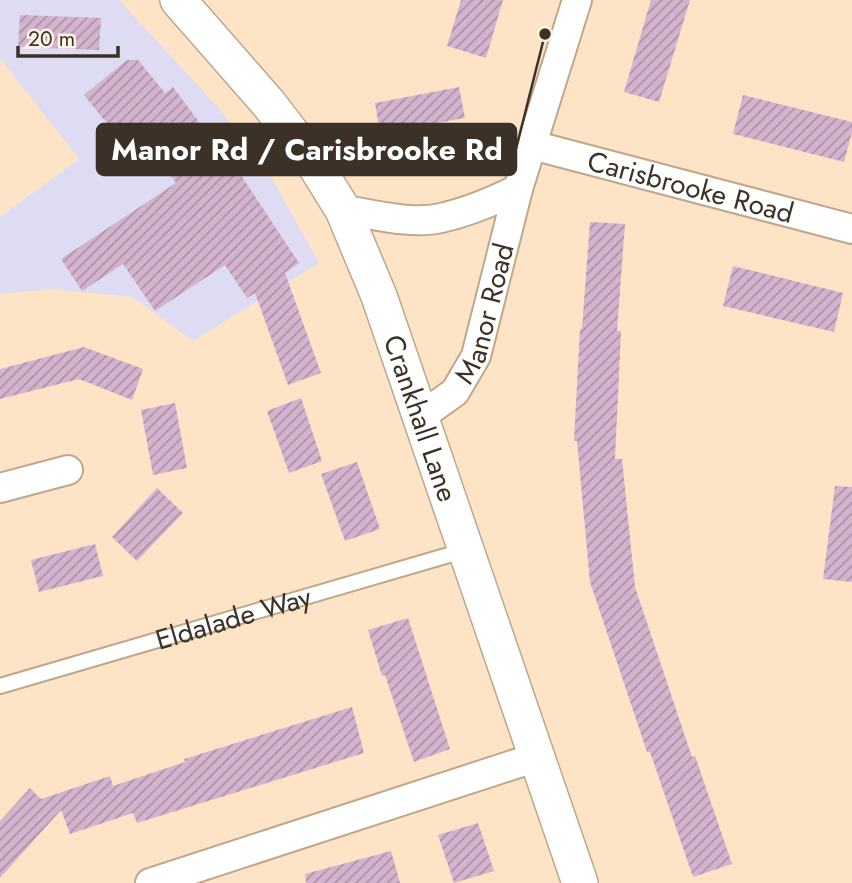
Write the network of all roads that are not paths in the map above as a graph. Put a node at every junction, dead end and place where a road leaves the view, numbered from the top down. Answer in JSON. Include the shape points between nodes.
{"nodes":[{"id":1,"x":178,"y":0,"type":"edge"},
{"id":2,"x":577,"y":0,"type":"edge"},
{"id":3,"x":531,"y":145,"type":"junction"},
{"id":4,"x":518,"y":189,"type":"junction"},
{"id":5,"x":343,"y":210,"type":"junction"},
{"id":6,"x":852,"y":229,"type":"edge"},
{"id":7,"x":420,"y":417,"type":"junction"},
{"id":8,"x":68,"y":470,"type":"dead end"},
{"id":9,"x":0,"y":488,"type":"edge"},
{"id":10,"x":466,"y":550,"type":"junction"},
{"id":11,"x":0,"y":686,"type":"edge"},
{"id":12,"x":537,"y":757,"type":"junction"},
{"id":13,"x":150,"y":883,"type":"edge"},
{"id":14,"x":580,"y":883,"type":"edge"}],
"edges":[{"from":1,"to":5,"type":"street","name":"Crankhall Lane","via":[[269,104]]},
{"from":2,"to":3,"type":"street","name":"Manor Road"},
{"from":3,"to":4,"type":"street","name":"Manor Road"},
{"from":3,"to":6,"type":"street","name":"Carisbrooke Road"},
{"from":4,"to":5,"type":"street","name":"Manor Road","via":[[440,218],[405,219]]},
{"from":4,"to":7,"type":"street","name":"Manor Road","via":[[476,356],[455,392]]},
{"from":5,"to":7,"type":"street","name":"Crankhall Lane","via":[[379,296]]},
{"from":7,"to":10,"type":"street","name":"Crankhall Lane"},
{"from":8,"to":9,"type":"street"},
{"from":10,"to":11,"type":"lane","name":"Eldalade Way"},
{"from":10,"to":12,"type":"street","name":"Crankhall Lane"},
{"from":12,"to":13,"type":"street"},
{"from":12,"to":14,"type":"street","name":"Crankhall Lane"}]}
